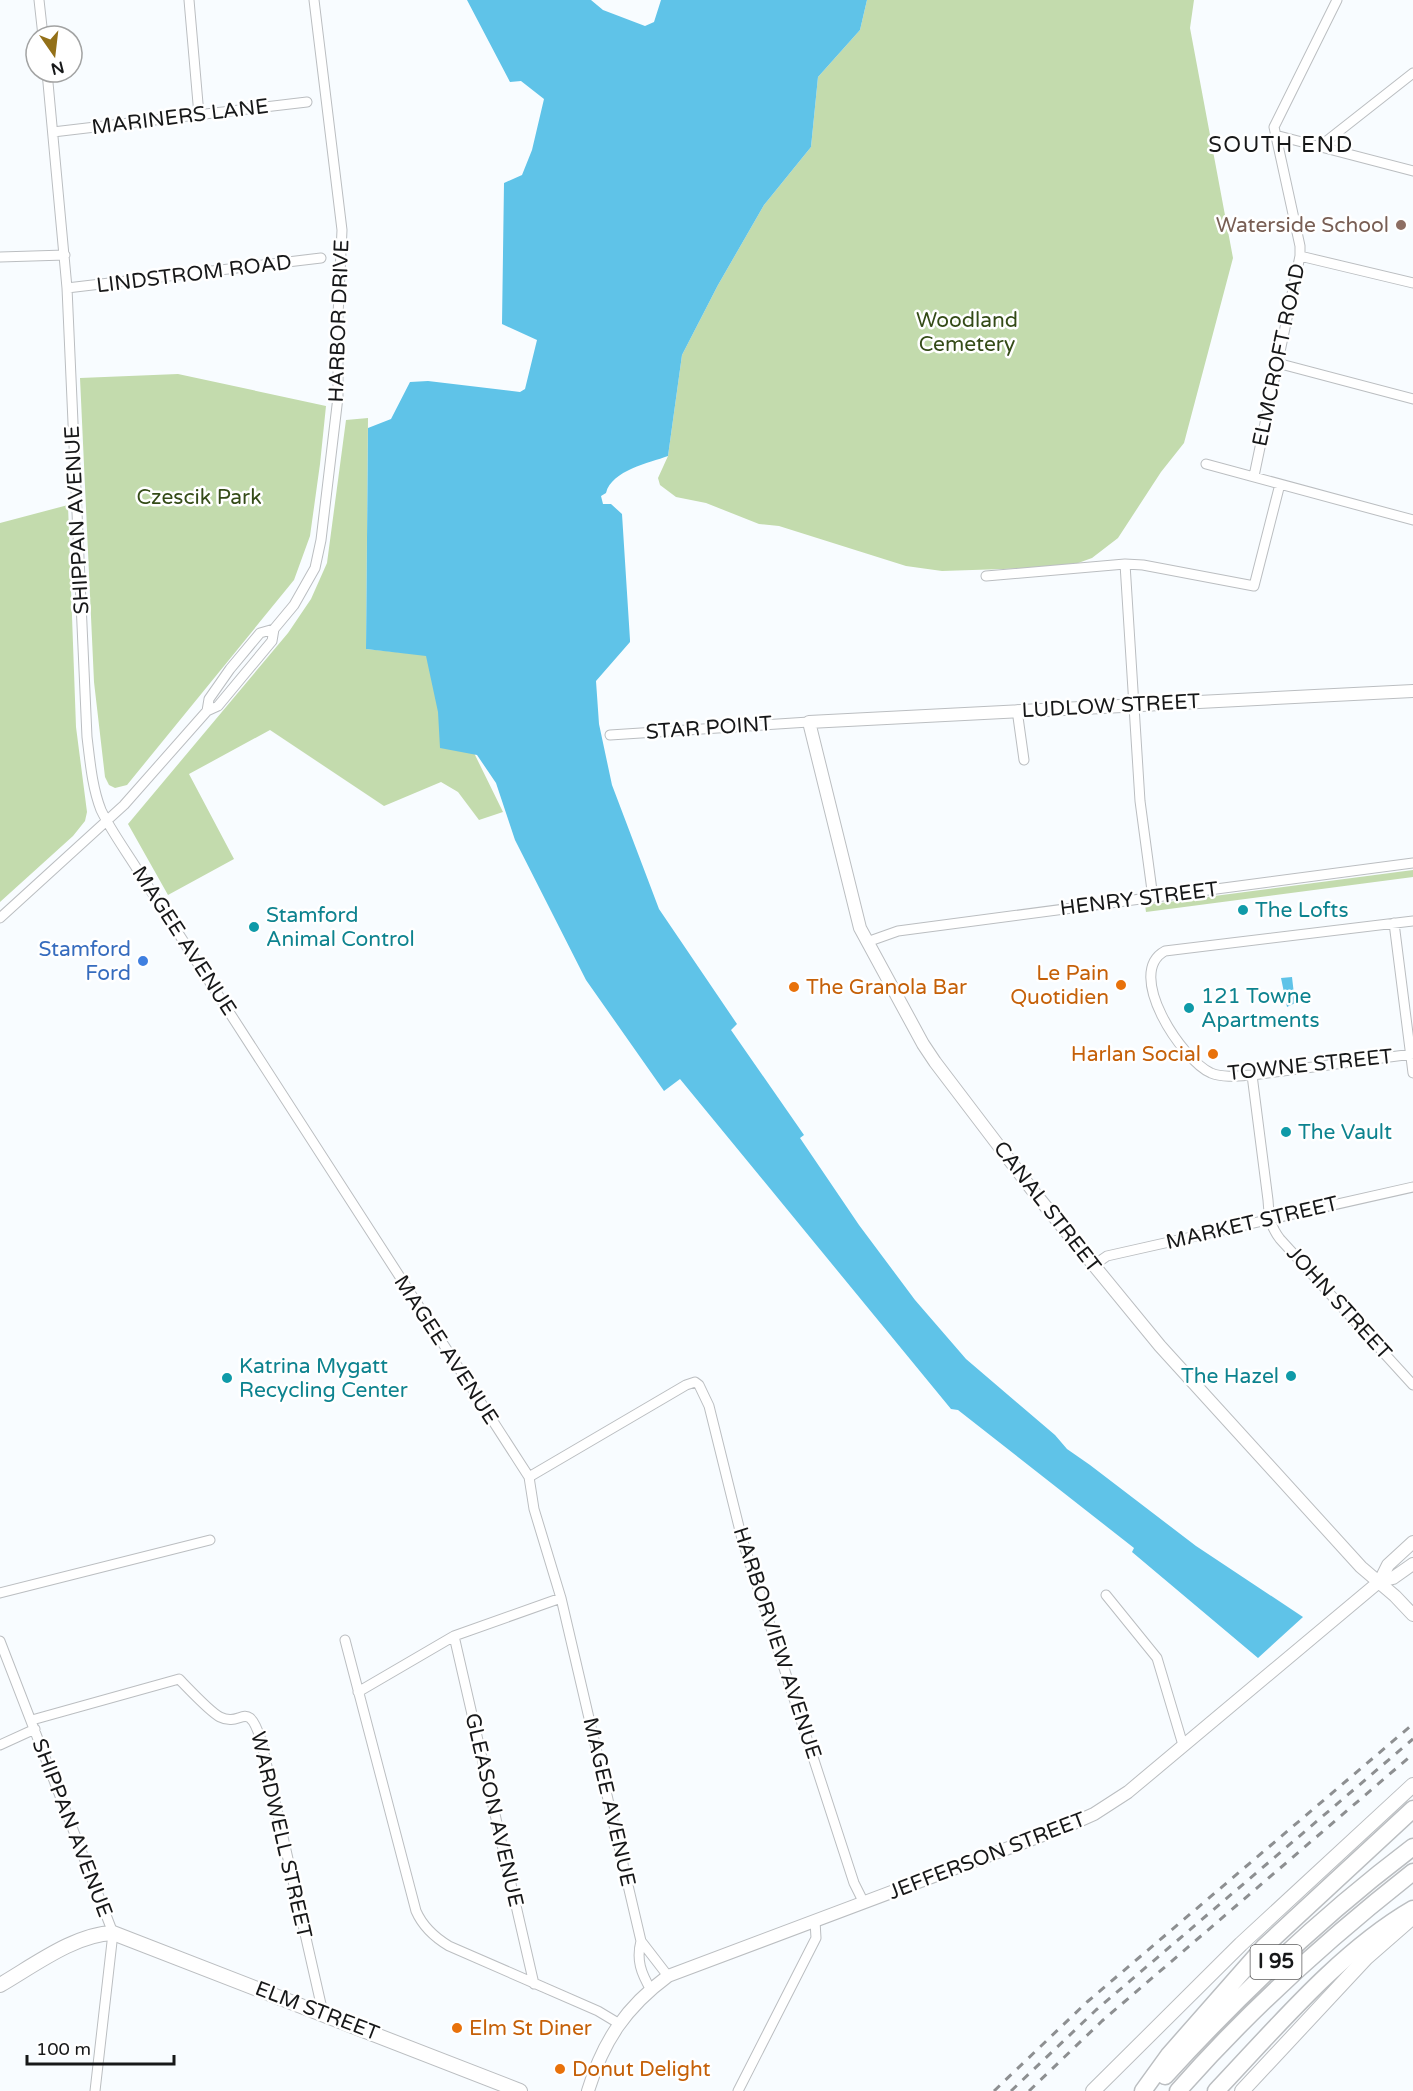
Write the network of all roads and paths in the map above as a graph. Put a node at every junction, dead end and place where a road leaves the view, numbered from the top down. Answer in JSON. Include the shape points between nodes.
{"nodes":[{"id":1,"x":39,"y":0,"type":"edge"},
{"id":2,"x":189,"y":0,"type":"edge"},
{"id":3,"x":314,"y":0,"type":"edge"},
{"id":4,"x":1337,"y":0,"type":"edge"},
{"id":5,"x":42,"y":24,"type":"edge"},
{"id":6,"x":1413,"y":73,"type":"edge"},
{"id":7,"x":48,"y":84,"type":"edge"},
{"id":8,"x":307,"y":102,"type":"dead end"},
{"id":9,"x":199,"y":115,"type":"junction"},
{"id":10,"x":53,"y":132,"type":"junction"},
{"id":11,"x":1275,"y":135,"type":"junction"},
{"id":12,"x":1319,"y":147,"type":"junction"},
{"id":13,"x":1413,"y":171,"type":"edge"},
{"id":14,"x":65,"y":255,"type":"junction"},
{"id":15,"x":1300,"y":256,"type":"junction"},
{"id":16,"x":0,"y":257,"type":"edge"},
{"id":17,"x":321,"y":258,"type":"dead end"},
{"id":18,"x":1413,"y":283,"type":"edge"},
{"id":19,"x":67,"y":288,"type":"junction"},
{"id":20,"x":1277,"y":363,"type":"junction"},
{"id":21,"x":1413,"y":399,"type":"edge"},
{"id":22,"x":1206,"y":464,"type":"dead end"},
{"id":23,"x":1254,"y":476,"type":"junction"},
{"id":24,"x":1280,"y":484,"type":"junction"},
{"id":25,"x":1413,"y":520,"type":"edge"},
{"id":26,"x":1125,"y":564,"type":"junction"},
{"id":27,"x":986,"y":576,"type":"dead end"},
{"id":28,"x":274,"y":629,"type":"junction"},
{"id":29,"x":1413,"y":690,"type":"edge"},
{"id":30,"x":1134,"y":705,"type":"junction"},
{"id":31,"x":1017,"y":710,"type":"junction"},
{"id":32,"x":207,"y":711,"type":"junction"},
{"id":33,"x":809,"y":722,"type":"junction"},
{"id":34,"x":610,"y":735,"type":"dead end"},
{"id":35,"x":1024,"y":760,"type":"dead end"},
{"id":36,"x":108,"y":821,"type":"junction"},
{"id":37,"x":1413,"y":864,"type":"edge"},
{"id":38,"x":1153,"y":898,"type":"junction"},
{"id":39,"x":0,"y":918,"type":"edge"},
{"id":40,"x":1413,"y":921,"type":"edge"},
{"id":41,"x":1394,"y":923,"type":"junction"},
{"id":42,"x":867,"y":942,"type":"junction"},
{"id":43,"x":1412,"y":1054,"type":"edge"},
{"id":44,"x":1413,"y":1073,"type":"edge"},
{"id":45,"x":1252,"y":1074,"type":"junction"},
{"id":46,"x":1413,"y":1187,"type":"edge"},
{"id":47,"x":1269,"y":1219,"type":"junction"},
{"id":48,"x":1094,"y":1265,"type":"junction"},
{"id":49,"x":1413,"y":1385,"type":"edge"},
{"id":50,"x":529,"y":1477,"type":"junction"},
{"id":51,"x":210,"y":1540,"type":"dead end"},
{"id":52,"x":1413,"y":1542,"type":"edge"},
{"id":53,"x":1413,"y":1564,"type":"edge"},
{"id":54,"x":1380,"y":1581,"type":"junction"},
{"id":55,"x":0,"y":1593,"type":"edge"},
{"id":56,"x":1106,"y":1595,"type":"dead end"},
{"id":57,"x":561,"y":1598,"type":"junction"},
{"id":58,"x":1413,"y":1615,"type":"edge"},
{"id":59,"x":454,"y":1636,"type":"junction"},
{"id":60,"x":345,"y":1640,"type":"dead end"},
{"id":61,"x":0,"y":1641,"type":"edge"},
{"id":62,"x":358,"y":1692,"type":"junction"},
{"id":63,"x":33,"y":1725,"type":"junction"},
{"id":64,"x":0,"y":1745,"type":"edge"},
{"id":65,"x":1184,"y":1745,"type":"junction"},
{"id":66,"x":1413,"y":1785,"type":"edge"},
{"id":67,"x":1413,"y":1809,"type":"edge"},
{"id":68,"x":1413,"y":1847,"type":"edge"},
{"id":69,"x":1413,"y":1872,"type":"edge"},
{"id":70,"x":864,"y":1904,"type":"junction"},
{"id":71,"x":1413,"y":1909,"type":"edge"},
{"id":72,"x":1413,"y":1917,"type":"edge"},
{"id":73,"x":815,"y":1921,"type":"junction"},
{"id":74,"x":113,"y":1933,"type":"junction"},
{"id":75,"x":641,"y":1941,"type":"junction"},
{"id":76,"x":668,"y":1976,"type":"junction"},
{"id":77,"x":534,"y":1984,"type":"junction"},
{"id":78,"x":0,"y":1985,"type":"edge"},
{"id":79,"x":651,"y":1990,"type":"junction"},
{"id":80,"x":323,"y":2013,"type":"junction"},
{"id":81,"x":618,"y":2023,"type":"junction"},
{"id":82,"x":95,"y":2091,"type":"edge"},
{"id":83,"x":520,"y":2091,"type":"edge"},
{"id":84,"x":588,"y":2091,"type":"edge"},
{"id":85,"x":738,"y":2091,"type":"edge"},
{"id":86,"x":1093,"y":2091,"type":"edge"},
{"id":87,"x":1143,"y":2091,"type":"edge"},
{"id":88,"x":1151,"y":2091,"type":"edge"},
{"id":89,"x":1178,"y":2091,"type":"edge"},
{"id":90,"x":1216,"y":2091,"type":"edge"},
{"id":91,"x":1242,"y":2091,"type":"edge"}],
"edges":[{"from":1,"to":5,"type":"street"},
{"from":2,"to":9,"type":"street"},
{"from":3,"to":28,"type":"street","name":"HARBOR DRIVE","via":[[343,237],[338,397],[315,568],[298,599]]},
{"from":4,"to":11,"type":"street","name":"ELMCROFT ROAD","via":[[1275,123]]},
{"from":6,"to":12,"type":"street"},
{"from":7,"to":10,"type":"street","name":"SHIPPAN AVENUE"},
{"from":8,"to":9,"type":"street","name":"MARINERS LANE"},
{"from":9,"to":10,"type":"street","name":"MARINERS LANE"},
{"from":10,"to":14,"type":"street","name":"SHIPPAN AVENUE"},
{"from":11,"to":12,"type":"street"},
{"from":11,"to":15,"type":"street","name":"ELMCROFT ROAD"},
{"from":12,"to":13,"type":"street"},
{"from":14,"to":16,"type":"street"},
{"from":14,"to":19,"type":"street","name":"SHIPPAN AVENUE"},
{"from":15,"to":18,"type":"street"},
{"from":15,"to":20,"type":"street","name":"ELMCROFT ROAD"},
{"from":17,"to":19,"type":"street","name":"LINDSTROM ROAD"},
{"from":19,"to":36,"type":"street","name":"SHIPPAN AVENUE","via":[[87,737],[98,799]]},
{"from":20,"to":21,"type":"street"},
{"from":20,"to":23,"type":"street","name":"ELMCROFT ROAD"},
{"from":22,"to":23,"type":"street"},
{"from":23,"to":24,"type":"street"},
{"from":24,"to":25,"type":"street"},
{"from":24,"to":26,"type":"street","via":[[1254,586]]},
{"from":26,"to":27,"type":"street"},
{"from":26,"to":30,"type":"street"},
{"from":28,"to":32,"type":"street","name":"HARBOR DRIVE","via":[[272,641],[250,669],[218,706]]},
{"from":28,"to":32,"type":"street","name":"HARBOR DRIVE","via":[[260,633],[230,669],[209,699]]},
{"from":29,"to":30,"type":"street","name":"LUDLOW STREET"},
{"from":30,"to":31,"type":"street","name":"LUDLOW STREET"},
{"from":30,"to":38,"type":"street","via":[[1140,801]]},
{"from":31,"to":33,"type":"street","name":"LUDLOW STREET"},
{"from":31,"to":35,"type":"street"},
{"from":32,"to":36,"type":"street","name":"HARBOR DRIVE"},
{"from":33,"to":34,"type":"street","name":"STAR POINT"},
{"from":33,"to":42,"type":"street","name":"CANAL STREET","via":[[858,922]]},
{"from":36,"to":39,"type":"street"},
{"from":36,"to":50,"type":"street","name":"MAGEE AVENUE"},
{"from":37,"to":38,"type":"street","name":"HENRY STREET"},
{"from":38,"to":42,"type":"street","name":"HENRY STREET","via":[[898,931]]},
{"from":40,"to":41,"type":"street","name":"TOWNE STREET"},
{"from":41,"to":43,"type":"street"},
{"from":41,"to":45,"type":"street","name":"TOWNE STREET","via":[[1165,951],[1158,955],[1151,972],[1155,1003],[1163,1021],[1211,1073]]},
{"from":42,"to":48,"type":"street","name":"CANAL STREET","via":[[935,1062]]},
{"from":43,"to":44,"type":"street"},
{"from":43,"to":45,"type":"street","name":"TOWNE STREET"},
{"from":45,"to":47,"type":"street"},
{"from":46,"to":47,"type":"street","name":"MARKET STREET"},
{"from":47,"to":48,"type":"street","name":"MARKET STREET","via":[[1107,1256]]},
{"from":47,"to":49,"type":"street","name":"JOHN STREET","via":[[1280,1239]]},
{"from":48,"to":54,"type":"street","name":"CANAL STREET","via":[[1186,1374],[1361,1567]]},
{"from":50,"to":57,"type":"street","name":"MAGEE AVENUE","via":[[534,1509]]},
{"from":50,"to":70,"type":"street","name":"HARBORVIEW AVENUE","via":[[695,1382],[699,1385],[709,1406],[742,1539]]},
{"from":51,"to":55,"type":"street"},
{"from":52,"to":54,"type":"street","via":[[1388,1565]]},
{"from":53,"to":54,"type":"street","via":[[1393,1578]]},
{"from":54,"to":58,"type":"street","name":"CANAL STREET"},
{"from":54,"to":65,"type":"street","name":"JEFFERSON STREET"},
{"from":56,"to":65,"type":"street","via":[[1157,1658]]},
{"from":57,"to":59,"type":"street"},
{"from":57,"to":75,"type":"street","name":"MAGEE AVENUE"},
{"from":59,"to":62,"type":"street"},
{"from":59,"to":77,"type":"street","name":"GLEASON AVENUE"},
{"from":60,"to":62,"type":"street"},
{"from":61,"to":63,"type":"street","name":"SHIPPAN AVENUE"},
{"from":62,"to":77,"type":"street","via":[[418,1918],[448,1946]]},
{"from":63,"to":64,"type":"street","name":"WARDWELL STREET"},
{"from":63,"to":74,"type":"street","name":"SHIPPAN AVENUE"},
{"from":63,"to":80,"type":"street","name":"WARDWELL STREET","via":[[179,1679],[219,1717],[250,1717],[261,1740]]},
{"from":65,"to":70,"type":"street","name":"JEFFERSON STREET","via":[[1128,1792],[1094,1814]]},
{"from":66,"to":86,"type":"main road","via":[[1241,1944]]},
{"from":67,"to":87,"type":"highway","via":[[1264,1947],[1169,2055]]},
{"from":68,"to":88,"type":"highway","number":"I 95","via":[[1265,1973]]},
{"from":69,"to":89,"type":"highway","number":"I 95","via":[[1281,1985]]},
{"from":70,"to":73,"type":"street","name":"JEFFERSON STREET"},
{"from":71,"to":90,"type":"highway","via":[[1342,1961]]},
{"from":72,"to":91,"type":"main road","via":[[1366,1958]]},
{"from":73,"to":76,"type":"street","name":"JEFFERSON STREET"},
{"from":73,"to":85,"type":"street","via":[[816,1938]]},
{"from":74,"to":78,"type":"main road","via":[[98,1933],[75,1942]]},
{"from":74,"to":80,"type":"main road","name":"ELM STREET"},
{"from":74,"to":82,"type":"street","name":"SHIPPAN AVENUE"},
{"from":75,"to":76,"type":"street","name":"MAGEE AVENUE"},
{"from":75,"to":79,"type":"street","name":"MAGEE AVENUE","via":[[638,1960]]},
{"from":76,"to":79,"type":"street","name":"JEFFERSON STREET"},
{"from":77,"to":81,"type":"street"},
{"from":79,"to":81,"type":"street","name":"JEFFERSON STREET"},
{"from":80,"to":83,"type":"main road","name":"ELM STREET"},
{"from":81,"to":84,"type":"street","name":"JEFFERSON STREET"}]}
